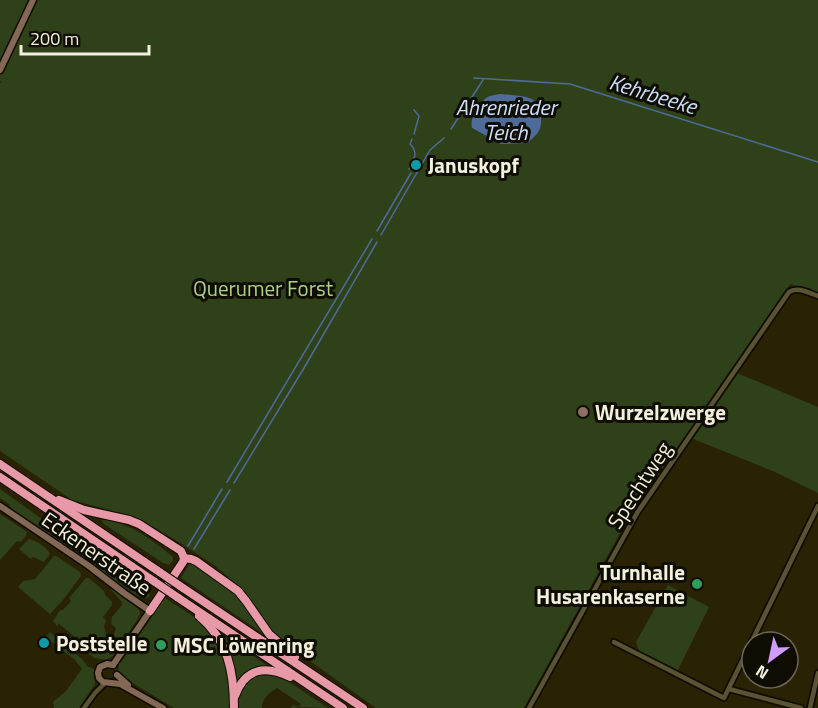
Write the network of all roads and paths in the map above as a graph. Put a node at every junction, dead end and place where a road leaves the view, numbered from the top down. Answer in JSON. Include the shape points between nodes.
{"nodes":[{"id":1,"x":33,"y":0,"type":"edge"},
{"id":2,"x":0,"y":70,"type":"edge"},
{"id":3,"x":818,"y":296,"type":"edge"},
{"id":4,"x":0,"y":464,"type":"edge"},
{"id":5,"x":0,"y":477,"type":"edge"},
{"id":6,"x":42,"y":493,"type":"junction"},
{"id":7,"x":0,"y":506,"type":"edge"},
{"id":8,"x":818,"y":506,"type":"edge"},
{"id":9,"x":817,"y":511,"type":"edge"},
{"id":10,"x":184,"y":558,"type":"junction"},
{"id":11,"x":178,"y":598,"type":"junction"},
{"id":12,"x":150,"y":611,"type":"junction"},
{"id":13,"x":614,"y":642,"type":"dead end"},
{"id":14,"x":113,"y":666,"type":"junction"},
{"id":15,"x":308,"y":671,"type":"junction"},
{"id":16,"x":818,"y":673,"type":"edge"},
{"id":17,"x":117,"y":675,"type":"junction"},
{"id":18,"x":106,"y":682,"type":"junction"},
{"id":19,"x":313,"y":688,"type":"junction"},
{"id":20,"x":729,"y":689,"type":"junction"},
{"id":21,"x":132,"y":690,"type":"junction"},
{"id":22,"x":234,"y":698,"type":"junction"},
{"id":23,"x":84,"y":708,"type":"edge"},
{"id":24,"x":163,"y":708,"type":"edge"},
{"id":25,"x":234,"y":708,"type":"edge"},
{"id":26,"x":343,"y":708,"type":"edge"},
{"id":27,"x":363,"y":708,"type":"edge"},
{"id":28,"x":529,"y":708,"type":"edge"},
{"id":29,"x":801,"y":708,"type":"edge"},
{"id":30,"x":810,"y":708,"type":"edge"}],
"edges":[{"from":1,"to":2,"type":"main road"},
{"from":3,"to":28,"type":"street","name":"Spechtweg","via":[[793,289],[789,292],[741,360],[637,513]]},
{"from":4,"to":6,"type":"highway"},
{"from":5,"to":11,"type":"highway","bridge":true},
{"from":6,"to":10,"type":"highway","via":[[84,510],[139,524],[181,550]]},
{"from":6,"to":15,"type":"highway","bridge":true},
{"from":7,"to":12,"type":"main road","name":"Eckenerstraße"},
{"from":8,"to":9,"type":"street"},
{"from":9,"to":20,"type":"street"},
{"from":10,"to":12,"type":"highway"},
{"from":10,"to":15,"type":"highway","via":[[194,559],[238,591],[269,634]]},
{"from":11,"to":19,"type":"highway"},
{"from":11,"to":22,"type":"highway","via":[[209,625],[222,644],[231,667]]},
{"from":12,"to":14,"type":"main road","name":"Eckenerstraße"},
{"from":13,"to":20,"type":"street","via":[[724,698]]},
{"from":14,"to":17,"type":"main road"},
{"from":14,"to":18,"type":"main road","via":[[100,667],[98,673]]},
{"from":15,"to":27,"type":"highway"},
{"from":16,"to":30,"type":"street"},
{"from":17,"to":18,"type":"main road"},
{"from":17,"to":21,"type":"main road"},
{"from":18,"to":21,"type":"main road"},
{"from":18,"to":23,"type":"street"},
{"from":19,"to":22,"type":"highway","via":[[279,672],[263,670],[244,679]]},
{"from":19,"to":26,"type":"highway"},
{"from":20,"to":29,"type":"street"},
{"from":21,"to":24,"type":"main road"},
{"from":22,"to":25,"type":"highway"}]}
